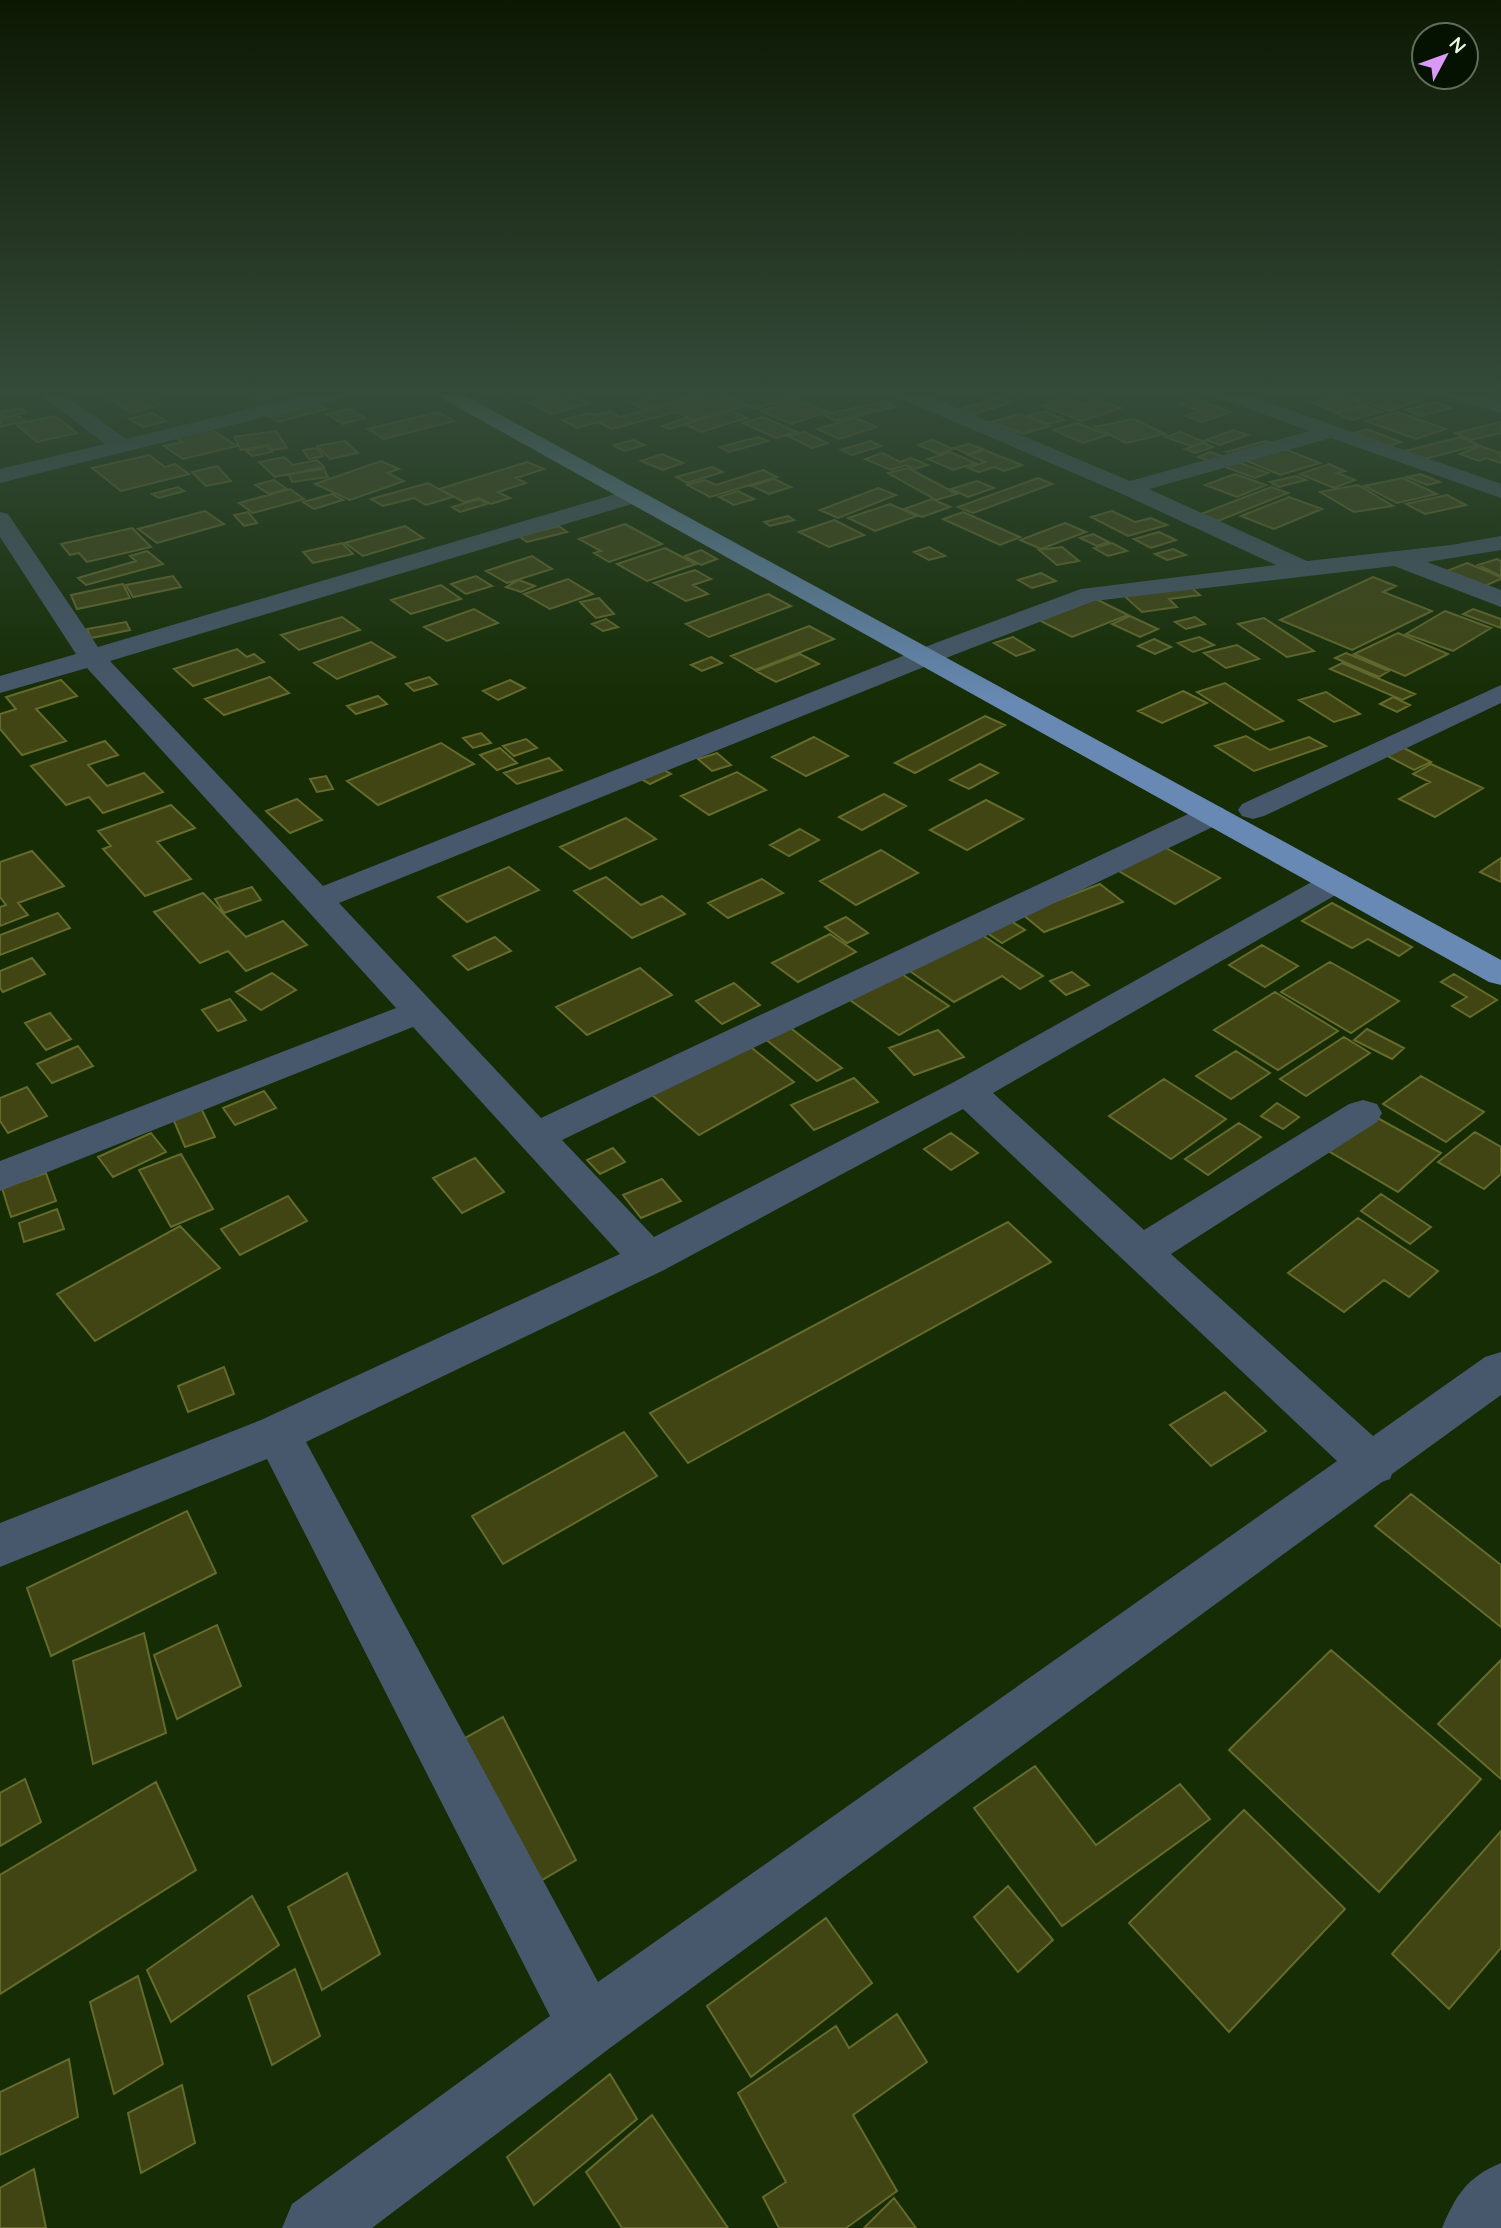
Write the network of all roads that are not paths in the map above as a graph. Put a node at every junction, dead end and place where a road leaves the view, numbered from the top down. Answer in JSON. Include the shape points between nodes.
{"nodes":[{"id":1,"x":630,"y":494,"type":"edge"},
{"id":2,"x":654,"y":494,"type":"edge"},
{"id":3,"x":1141,"y":494,"type":"edge"},
{"id":4,"x":634,"y":496,"type":"junction"},
{"id":5,"x":0,"y":519,"type":"edge"},
{"id":6,"x":1501,"y":543,"type":"edge"},
{"id":7,"x":1395,"y":558,"type":"junction"},
{"id":8,"x":1302,"y":568,"type":"junction"},
{"id":9,"x":1501,"y":599,"type":"edge"},
{"id":10,"x":936,"y":653,"type":"junction"},
{"id":11,"x":91,"y":656,"type":"junction"},
{"id":12,"x":0,"y":685,"type":"edge"},
{"id":13,"x":1501,"y":693,"type":"edge"},
{"id":14,"x":1253,"y":810,"type":"junction"},
{"id":15,"x":1212,"y":815,"type":"junction"},
{"id":16,"x":1353,"y":878,"type":"junction"},
{"id":17,"x":317,"y":900,"type":"junction"},
{"id":18,"x":1501,"y":974,"type":"edge"},
{"id":19,"x":420,"y":1011,"type":"junction"},
{"id":20,"x":967,"y":1091,"type":"junction"},
{"id":21,"x":1363,"y":1113,"type":"dead end"},
{"id":22,"x":536,"y":1136,"type":"junction"},
{"id":23,"x":0,"y":1177,"type":"edge"},
{"id":24,"x":1141,"y":1252,"type":"junction"},
{"id":25,"x":649,"y":1259,"type":"junction"},
{"id":26,"x":1501,"y":1370,"type":"edge"},
{"id":27,"x":278,"y":1434,"type":"junction"},
{"id":28,"x":1373,"y":1465,"type":"junction"},
{"id":29,"x":0,"y":1545,"type":"edge"},
{"id":30,"x":588,"y":2025,"type":"junction"},
{"id":31,"x":1501,"y":2196,"type":"edge"},
{"id":32,"x":316,"y":2228,"type":"edge"},
{"id":33,"x":1476,"y":2228,"type":"edge"}],
"edges":[{"from":1,"to":4,"type":"main road"},
{"from":2,"to":10,"type":"main road"},
{"from":3,"to":8,"type":"street"},
{"from":4,"to":10,"type":"main road"},
{"from":4,"to":11,"type":"street"},
{"from":5,"to":11,"type":"street"},
{"from":6,"to":7,"type":"street"},
{"from":7,"to":8,"type":"street"},
{"from":7,"to":9,"type":"street"},
{"from":8,"to":10,"type":"street","via":[[1090,594]]},
{"from":10,"to":14,"type":"main road"},
{"from":10,"to":15,"type":"main road"},
{"from":10,"to":17,"type":"street"},
{"from":11,"to":12,"type":"street"},
{"from":11,"to":17,"type":"street"},
{"from":13,"to":14,"type":"street"},
{"from":14,"to":16,"type":"main road"},
{"from":15,"to":16,"type":"main road"},
{"from":15,"to":22,"type":"street"},
{"from":16,"to":18,"type":"main road"},
{"from":16,"to":20,"type":"street"},
{"from":17,"to":19,"type":"street"},
{"from":19,"to":22,"type":"street"},
{"from":19,"to":23,"type":"street"},
{"from":20,"to":24,"type":"street"},
{"from":20,"to":25,"type":"street"},
{"from":21,"to":24,"type":"street"},
{"from":22,"to":25,"type":"street"},
{"from":24,"to":28,"type":"street"},
{"from":25,"to":27,"type":"street"},
{"from":26,"to":28,"type":"street"},
{"from":27,"to":29,"type":"street"},
{"from":27,"to":30,"type":"street"},
{"from":28,"to":30,"type":"street"},
{"from":30,"to":32,"type":"street"},
{"from":31,"to":33,"type":"street"}]}
